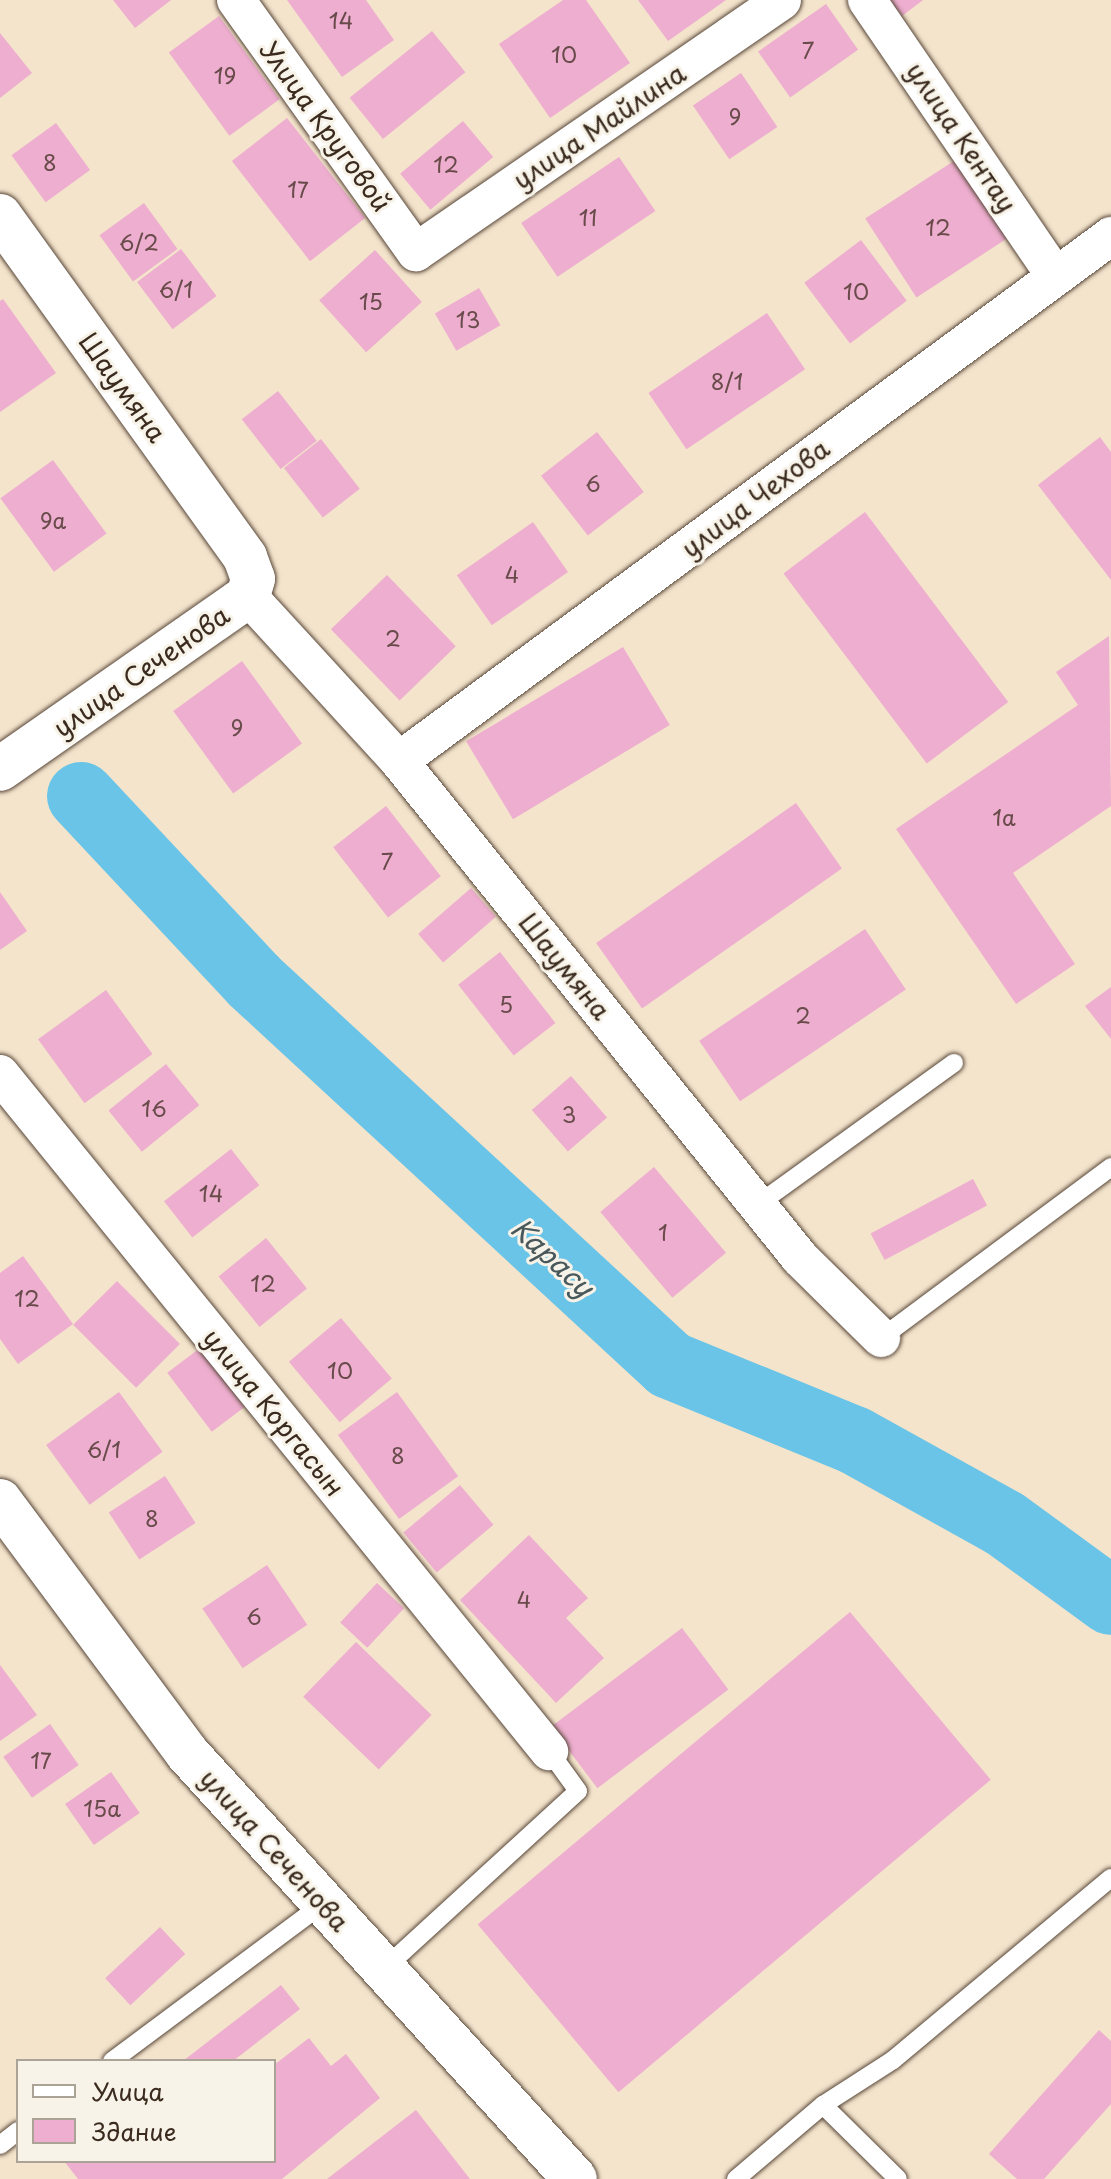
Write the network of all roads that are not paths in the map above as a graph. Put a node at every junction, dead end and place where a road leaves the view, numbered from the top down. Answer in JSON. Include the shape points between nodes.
{"nodes":[{"id":1,"x":236,"y":0,"type":"edge"},
{"id":2,"x":782,"y":0,"type":"edge"},
{"id":3,"x":867,"y":0,"type":"edge"},
{"id":4,"x":0,"y":216,"type":"edge"},
{"id":5,"x":1111,"y":236,"type":"edge"},
{"id":6,"x":416,"y":252,"type":"joint"},
{"id":7,"x":1055,"y":276,"type":"junction"},
{"id":8,"x":247,"y":576,"type":"junction"},
{"id":9,"x":399,"y":761,"type":"junction"},
{"id":10,"x":0,"y":769,"type":"edge"},
{"id":11,"x":954,"y":1063,"type":"dead end"},
{"id":12,"x":0,"y":1074,"type":"edge"},
{"id":13,"x":1111,"y":1167,"type":"edge"},
{"id":14,"x":757,"y":1205,"type":"junction"},
{"id":15,"x":881,"y":1338,"type":"joint"},
{"id":16,"x":0,"y":1501,"type":"edge"},
{"id":17,"x":549,"y":1751,"type":"joint"},
{"id":18,"x":1111,"y":1878,"type":"edge"},
{"id":19,"x":321,"y":1905,"type":"junction"},
{"id":20,"x":386,"y":1967,"type":"junction"},
{"id":21,"x":115,"y":2059,"type":"edge"},
{"id":22,"x":823,"y":2105,"type":"junction"},
{"id":23,"x":16,"y":2133,"type":"edge"},
{"id":24,"x":0,"y":2145,"type":"edge"},
{"id":25,"x":575,"y":2179,"type":"edge"},
{"id":26,"x":736,"y":2179,"type":"edge"},
{"id":27,"x":898,"y":2179,"type":"edge"}],
"edges":[{"from":1,"to":6,"type":"street","name":"Улица Круговой"},
{"from":2,"to":6,"type":"street","name":"улица Майлина"},
{"from":3,"to":7,"type":"street","name":"улица Кентау"},
{"from":4,"to":8,"type":"street","name":"Шаумяна"},
{"from":5,"to":7,"type":"street","name":"улица Чехова"},
{"from":7,"to":9,"type":"street","name":"улица Чехова"},
{"from":8,"to":9,"type":"street","name":"Шаумяна"},
{"from":8,"to":10,"type":"street","name":"улица Сеченова"},
{"from":9,"to":14,"type":"street","name":"Шаумяна"},
{"from":11,"to":14,"type":"lane"},
{"from":12,"to":17,"type":"street","name":"улица Коргасын"},
{"from":13,"to":15,"type":"lane"},
{"from":14,"to":15,"type":"street","name":"Шаумяна"},
{"from":16,"to":19,"type":"street","name":"улица Сеченова","via":[[187,1753]]},
{"from":17,"to":20,"type":"lane","via":[[578,1791]]},
{"from":18,"to":22,"type":"lane","via":[[893,2060]]},
{"from":19,"to":20,"type":"street","name":"улица Сеченова"},
{"from":19,"to":21,"type":"lane"},
{"from":20,"to":25,"type":"street","name":"улица Сеченова"},
{"from":22,"to":26,"type":"lane"},
{"from":22,"to":27,"type":"lane"},
{"from":23,"to":24,"type":"lane"}]}
